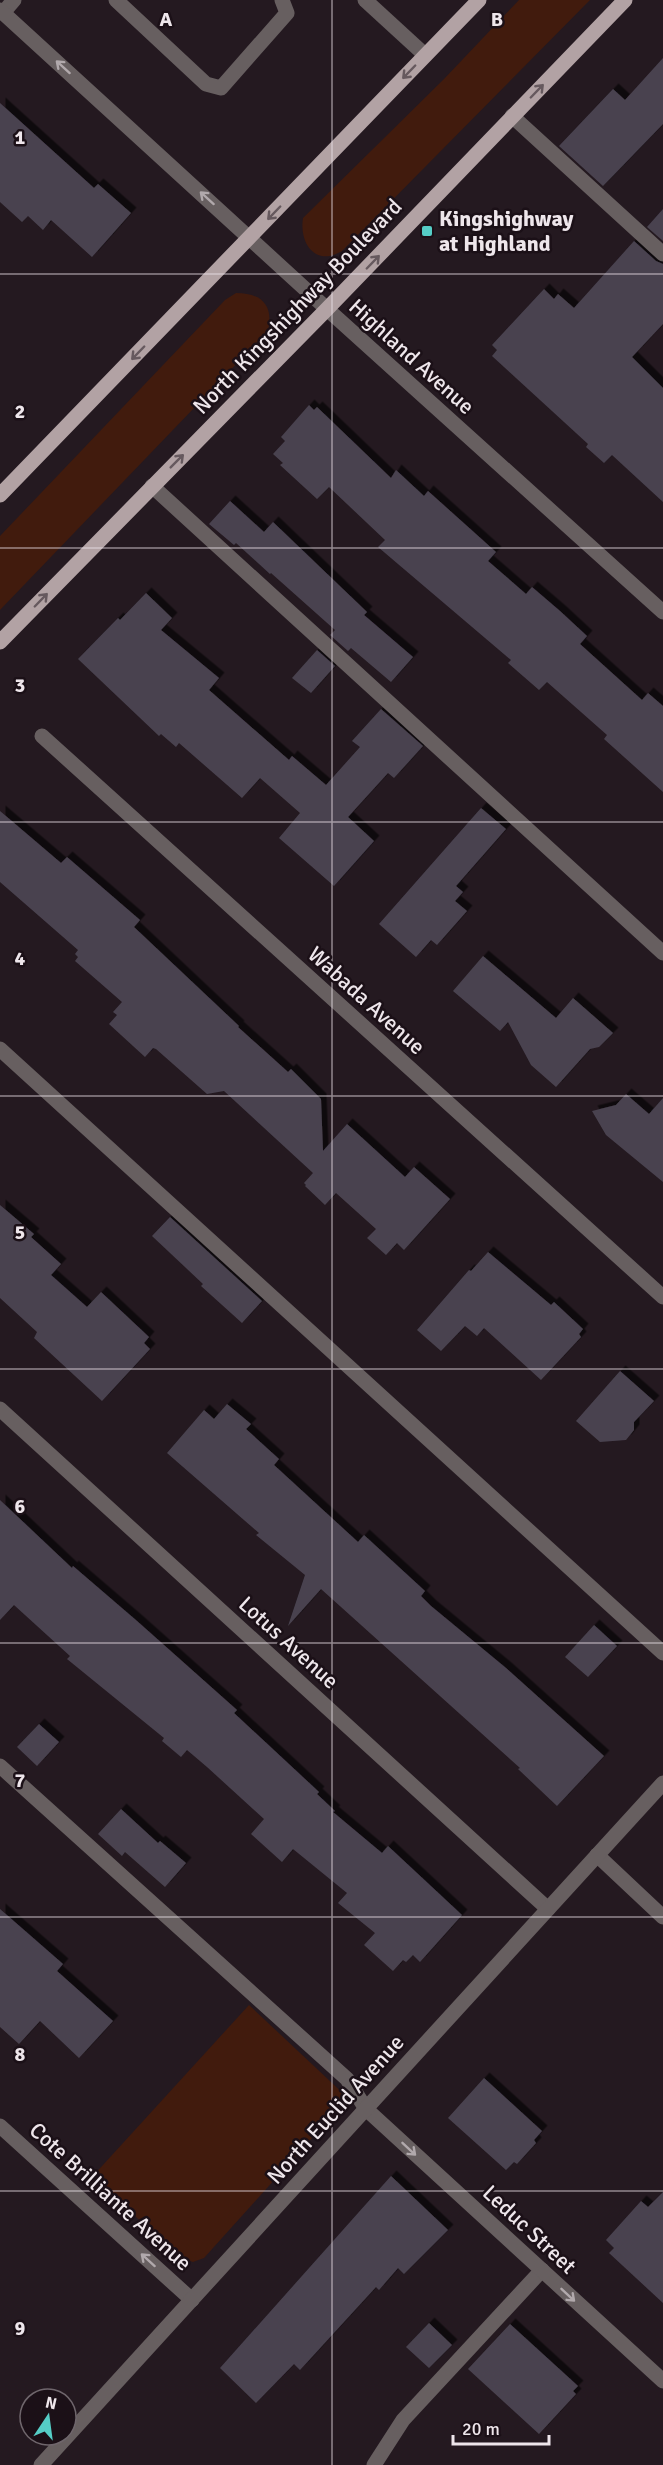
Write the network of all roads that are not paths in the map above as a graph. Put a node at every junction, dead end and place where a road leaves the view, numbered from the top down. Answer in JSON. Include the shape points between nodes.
{"nodes":[{"id":1,"x":14,"y":0,"type":"edge"},
{"id":2,"x":116,"y":0,"type":"edge"},
{"id":3,"x":282,"y":0,"type":"edge"},
{"id":4,"x":365,"y":0,"type":"edge"},
{"id":5,"x":479,"y":0,"type":"edge"},
{"id":6,"x":625,"y":0,"type":"edge"},
{"id":7,"x":2,"y":11,"type":"edge"},
{"id":8,"x":425,"y":55,"type":"junction"},
{"id":9,"x":512,"y":116,"type":"junction"},
{"id":10,"x":250,"y":238,"type":"junction"},
{"id":11,"x":663,"y":254,"type":"edge"},
{"id":12,"x":327,"y":309,"type":"junction"},
{"id":13,"x":152,"y":486,"type":"junction"},
{"id":14,"x":0,"y":495,"type":"edge"},
{"id":15,"x":663,"y":612,"type":"edge"},
{"id":16,"x":0,"y":642,"type":"edge"},
{"id":17,"x":42,"y":736,"type":"dead end"},
{"id":18,"x":663,"y":952,"type":"edge"},
{"id":19,"x":0,"y":1049,"type":"edge"},
{"id":20,"x":663,"y":1297,"type":"edge"},
{"id":21,"x":0,"y":1408,"type":"edge"},
{"id":22,"x":663,"y":1653,"type":"edge"},
{"id":23,"x":0,"y":1766,"type":"edge"},
{"id":24,"x":663,"y":1783,"type":"edge"},
{"id":25,"x":597,"y":1855,"type":"junction"},
{"id":26,"x":548,"y":1909,"type":"junction"},
{"id":27,"x":663,"y":1917,"type":"edge"},
{"id":28,"x":366,"y":2109,"type":"junction"},
{"id":29,"x":0,"y":2126,"type":"edge"},
{"id":30,"x":542,"y":2270,"type":"junction"},
{"id":31,"x":192,"y":2300,"type":"junction"},
{"id":32,"x":663,"y":2381,"type":"edge"},
{"id":33,"x":41,"y":2465,"type":"edge"},
{"id":34,"x":374,"y":2465,"type":"edge"}],
"edges":[{"from":1,"to":7,"type":"street"},
{"from":2,"to":3,"type":"street","via":[[206,84],[221,88],[287,14]]},
{"from":4,"to":8,"type":"street"},
{"from":5,"to":8,"type":"main road"},
{"from":9,"to":6,"type":"main road","name":"North Kingshighway Boulevard","one_way":true},
{"from":10,"to":7,"type":"street","name":"Highland Avenue","one_way":true},
{"from":8,"to":10,"type":"main road","one_way":true},
{"from":9,"to":11,"type":"street"},
{"from":12,"to":9,"type":"main road","name":"North Kingshighway Boulevard","one_way":true},
{"from":10,"to":12,"type":"street","name":"Highland Avenue"},
{"from":10,"to":14,"type":"main road","one_way":true},
{"from":13,"to":12,"type":"main road","name":"North Kingshighway Boulevard","one_way":true},
{"from":12,"to":15,"type":"street","name":"Highland Avenue"},
{"from":16,"to":13,"type":"main road","name":"North Kingshighway Boulevard","one_way":true},
{"from":13,"to":18,"type":"street"},
{"from":17,"to":20,"type":"street","name":"Wabada Avenue"},
{"from":19,"to":22,"type":"street"},
{"from":21,"to":26,"type":"street","name":"Lotus Avenue"},
{"from":23,"to":28,"type":"street","name":"Leduc Street","via":[[347,2079]]},
{"from":24,"to":25,"type":"street","name":"North Euclid Avenue"},
{"from":25,"to":26,"type":"street","name":"North Euclid Avenue"},
{"from":25,"to":27,"type":"street"},
{"from":26,"to":28,"type":"street","name":"North Euclid Avenue"},
{"from":28,"to":30,"type":"street","name":"Leduc Street","one_way":true},
{"from":28,"to":31,"type":"street","name":"North Euclid Avenue"},
{"from":31,"to":29,"type":"street","name":"Cote Brilliante Avenue","one_way":true},
{"from":30,"to":32,"type":"street","name":"Leduc Street","one_way":true},
{"from":30,"to":34,"type":"street","via":[[402,2420]]},
{"from":31,"to":33,"type":"street","name":"North Euclid Avenue"}]}
